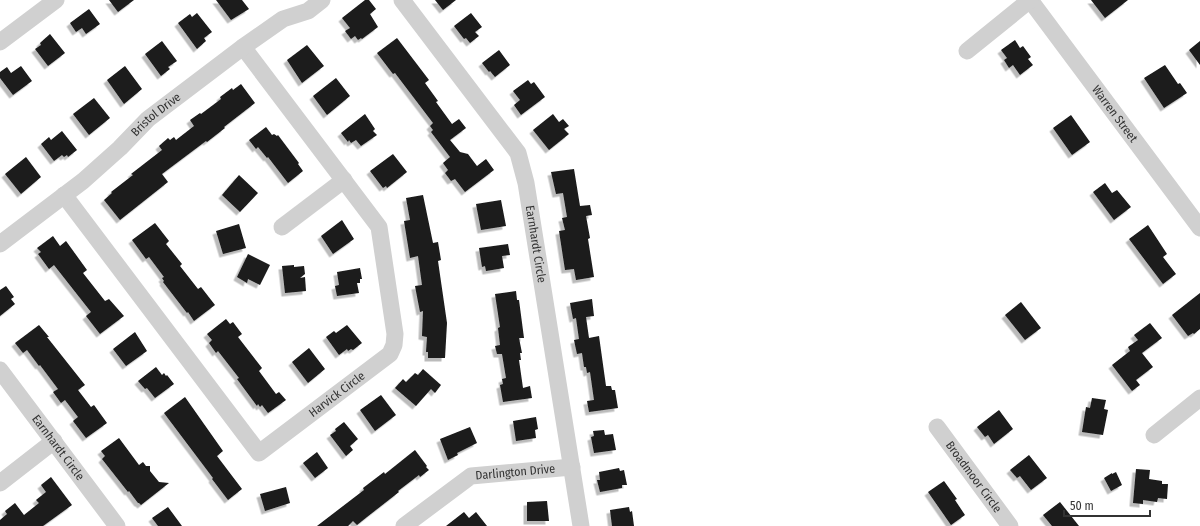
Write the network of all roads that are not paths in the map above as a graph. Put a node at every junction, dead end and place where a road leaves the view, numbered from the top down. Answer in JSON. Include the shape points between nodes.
{"nodes":[{"id":1,"x":56,"y":0,"type":"edge"},
{"id":2,"x":322,"y":0,"type":"edge"},
{"id":3,"x":402,"y":0,"type":"edge"},
{"id":4,"x":1030,"y":0,"type":"edge"},
{"id":5,"x":0,"y":42,"type":"edge"},
{"id":6,"x":243,"y":47,"type":"junction"},
{"id":7,"x":967,"y":51,"type":"dead end"},
{"id":8,"x":344,"y":180,"type":"junction"},
{"id":9,"x":64,"y":195,"type":"junction"},
{"id":10,"x":282,"y":227,"type":"dead end"},
{"id":11,"x":1200,"y":228,"type":"edge"},
{"id":12,"x":0,"y":244,"type":"edge"},
{"id":13,"x":0,"y":370,"type":"edge"},
{"id":14,"x":1200,"y":398,"type":"edge"},
{"id":15,"x":937,"y":427,"type":"dead end"},
{"id":16,"x":1154,"y":435,"type":"dead end"},
{"id":17,"x":54,"y":441,"type":"junction"},
{"id":18,"x":572,"y":467,"type":"junction"},
{"id":19,"x":0,"y":483,"type":"edge"},
{"id":20,"x":117,"y":526,"type":"edge"},
{"id":21,"x":404,"y":526,"type":"edge"},
{"id":22,"x":581,"y":526,"type":"edge"},
{"id":23,"x":1010,"y":526,"type":"edge"}],
"edges":[{"from":1,"to":5,"type":"street"},
{"from":2,"to":6,"type":"street","name":"Bristol Drive","via":[[308,11],[283,19]]},
{"from":3,"to":18,"type":"street","name":"Earnhardt Circle","via":[[518,152],[526,183]]},
{"from":4,"to":7,"type":"street"},
{"from":4,"to":11,"type":"street","name":"Warren Street"},
{"from":6,"to":8,"type":"street","name":"Harvick Circle"},
{"from":6,"to":9,"type":"street","name":"Bristol Drive","via":[[148,119],[83,181]]},
{"from":8,"to":9,"type":"street","name":"Harvick Circle","via":[[379,227],[395,334],[394,345],[390,354],[259,453]]},
{"from":8,"to":10,"type":"street"},
{"from":9,"to":12,"type":"street","name":"Bristol Drive"},
{"from":13,"to":17,"type":"street","name":"Earnhardt Circle"},
{"from":14,"to":16,"type":"street"},
{"from":15,"to":23,"type":"street","name":"Broadmoor Circle"},
{"from":17,"to":19,"type":"street"},
{"from":17,"to":20,"type":"street","name":"Earnhardt Circle"},
{"from":18,"to":21,"type":"street","name":"Darlington Drive","via":[[471,476]]},
{"from":18,"to":22,"type":"street","name":"Earnhardt Circle"}]}
